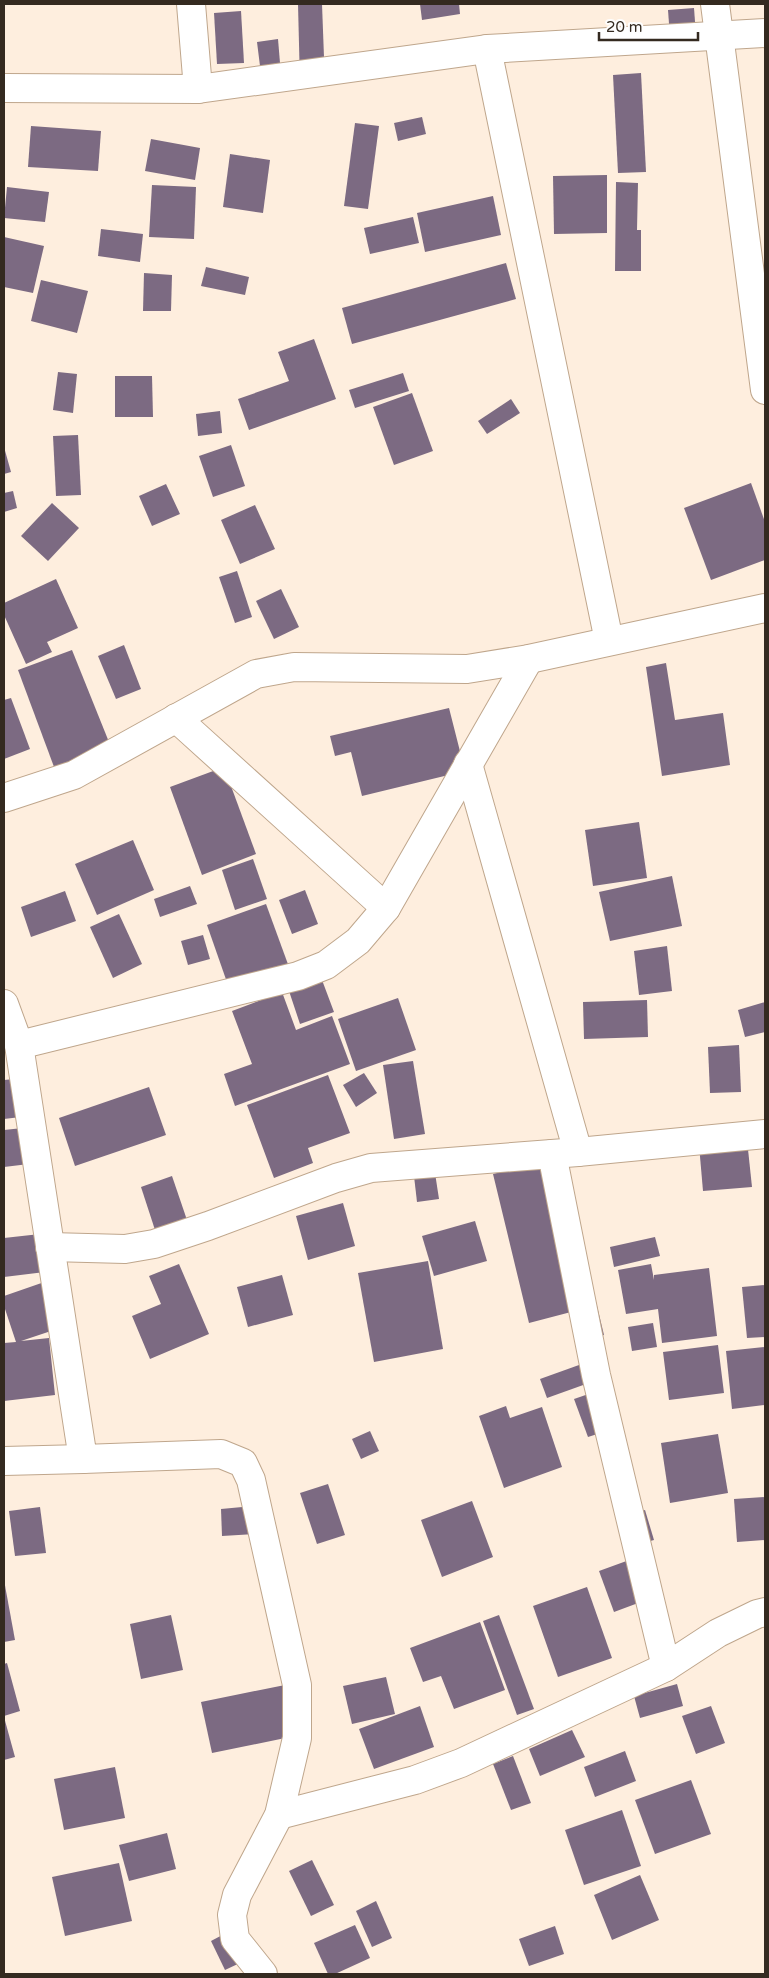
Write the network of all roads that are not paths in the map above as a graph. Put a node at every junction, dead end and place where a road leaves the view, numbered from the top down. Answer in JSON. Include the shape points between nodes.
{"nodes":[{"id":1,"x":191,"y":4,"type":"edge"},
{"id":2,"x":715,"y":4,"type":"edge"},
{"id":3,"x":765,"y":33,"type":"edge"},
{"id":4,"x":720,"y":36,"type":"junction"},
{"id":5,"x":487,"y":49,"type":"junction"},
{"id":6,"x":4,"y":88,"type":"edge"},
{"id":7,"x":198,"y":89,"type":"junction"},
{"id":8,"x":765,"y":390,"type":"edge"},
{"id":9,"x":765,"y":608,"type":"edge"},
{"id":10,"x":609,"y":641,"type":"junction"},
{"id":11,"x":529,"y":659,"type":"junction"},
{"id":12,"x":176,"y":718,"type":"junction"},
{"id":13,"x":468,"y":764,"type":"junction"},
{"id":14,"x":4,"y":798,"type":"edge"},
{"id":15,"x":386,"y":908,"type":"junction"},
{"id":16,"x":4,"y":1004,"type":"edge"},
{"id":17,"x":19,"y":1045,"type":"junction"},
{"id":18,"x":765,"y":1134,"type":"edge"},
{"id":19,"x":565,"y":1153,"type":"junction"},
{"id":20,"x":50,"y":1247,"type":"junction"},
{"id":21,"x":83,"y":1459,"type":"junction"},
{"id":22,"x":4,"y":1461,"type":"edge"},
{"id":23,"x":765,"y":1612,"type":"edge"},
{"id":24,"x":666,"y":1667,"type":"junction"},
{"id":25,"x":279,"y":1815,"type":"junction"},
{"id":26,"x":264,"y":1974,"type":"edge"}],
"edges":[{"from":1,"to":7,"type":"street"},
{"from":2,"to":4,"type":"street"},
{"from":3,"to":4,"type":"street"},
{"from":4,"to":5,"type":"street"},
{"from":4,"to":8,"type":"street"},
{"from":5,"to":7,"type":"street"},
{"from":5,"to":10,"type":"street"},
{"from":6,"to":7,"type":"street"},
{"from":9,"to":10,"type":"street"},
{"from":10,"to":11,"type":"street"},
{"from":11,"to":12,"type":"street","via":[[467,669],[294,667],[256,674]]},
{"from":11,"to":13,"type":"street"},
{"from":12,"to":14,"type":"street","via":[[74,774]]},
{"from":12,"to":15,"type":"street"},
{"from":13,"to":15,"type":"street"},
{"from":13,"to":19,"type":"street"},
{"from":15,"to":17,"type":"street","via":[[358,941],[326,965],[298,976]]},
{"from":16,"to":17,"type":"street"},
{"from":17,"to":20,"type":"street"},
{"from":18,"to":19,"type":"street"},
{"from":19,"to":20,"type":"street","via":[[370,1168],[154,1244],[124,1249]]},
{"from":19,"to":24,"type":"street","via":[[596,1375]]},
{"from":20,"to":21,"type":"street"},
{"from":21,"to":22,"type":"street"},
{"from":21,"to":25,"type":"street","via":[[221,1454],[243,1463],[251,1480],[297,1685],[297,1738]]},
{"from":23,"to":24,"type":"street","via":[[718,1633]]},
{"from":24,"to":25,"type":"street","via":[[415,1780]]},
{"from":25,"to":26,"type":"street","via":[[237,1895],[232,1915],[235,1939]]}]}
